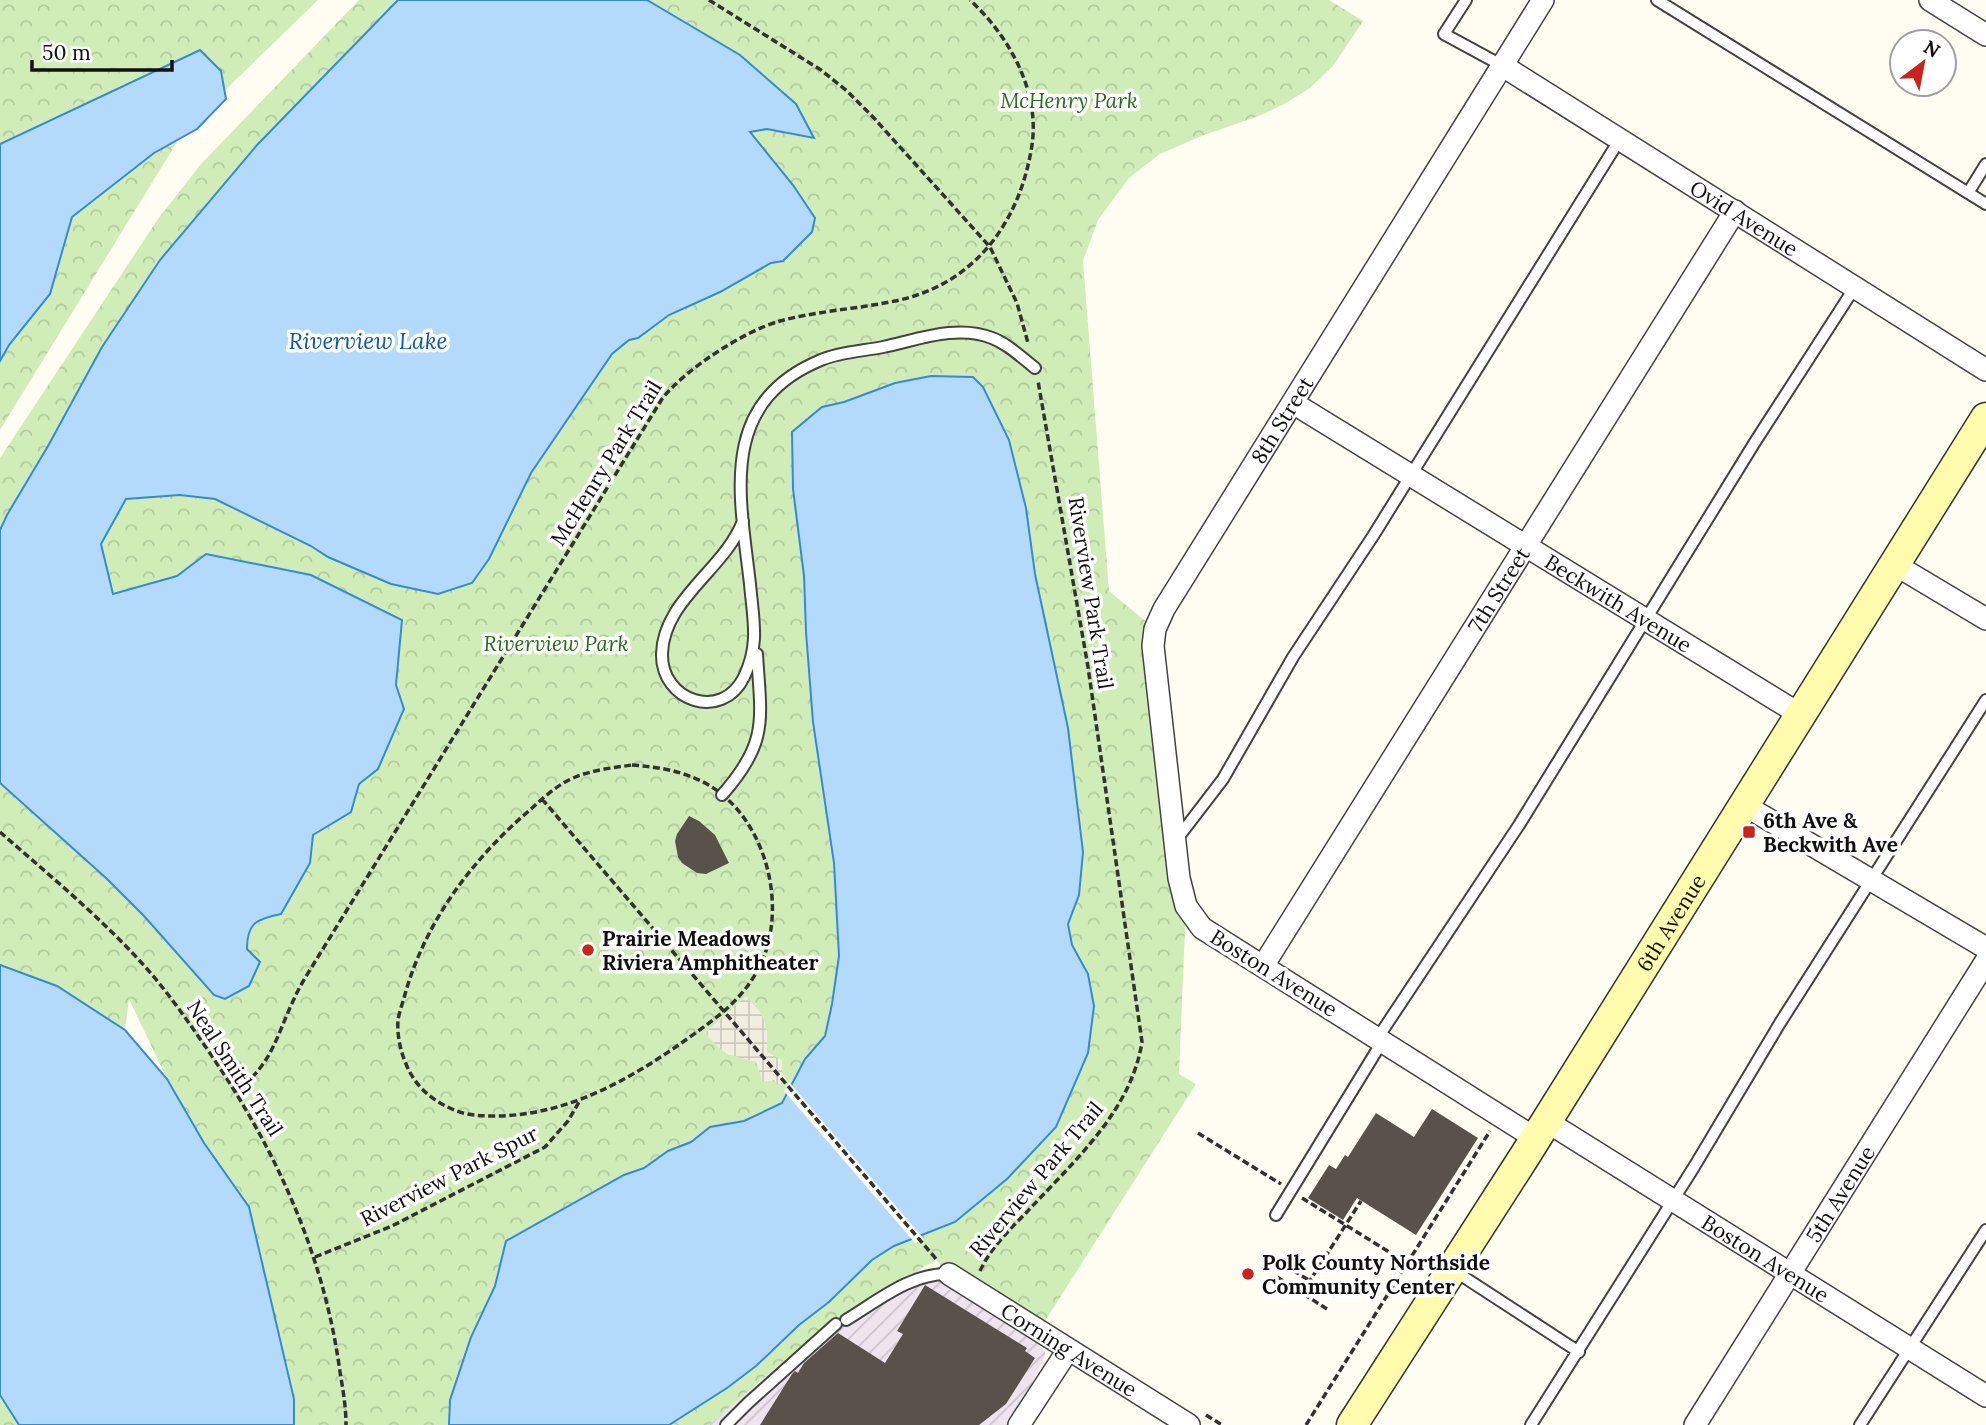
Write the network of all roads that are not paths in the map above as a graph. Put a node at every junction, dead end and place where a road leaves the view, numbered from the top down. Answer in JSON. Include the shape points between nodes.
{"nodes":[{"id":1,"x":1466,"y":0,"type":"edge"},
{"id":2,"x":1544,"y":0,"type":"edge"},
{"id":3,"x":1657,"y":0,"type":"edge"},
{"id":4,"x":1930,"y":0,"type":"edge"},
{"id":5,"x":1986,"y":35,"type":"edge"},
{"id":6,"x":1503,"y":66,"type":"junction"},
{"id":7,"x":1620,"y":139,"type":"junction"},
{"id":8,"x":1986,"y":164,"type":"edge"},
{"id":9,"x":1968,"y":193,"type":"junction"},
{"id":10,"x":1986,"y":204,"type":"edge"},
{"id":11,"x":1735,"y":211,"type":"junction"},
{"id":12,"x":1855,"y":287,"type":"junction"},
{"id":13,"x":1035,"y":368,"type":"road end"},
{"id":14,"x":1986,"y":370,"type":"edge"},
{"id":15,"x":1293,"y":403,"type":"junction"},
{"id":16,"x":1986,"y":418,"type":"edge"},
{"id":17,"x":1410,"y":476,"type":"junction"},
{"id":18,"x":743,"y":521,"type":"junction"},
{"id":19,"x":1525,"y":546,"type":"junction"},
{"id":20,"x":1894,"y":564,"type":"junction"},
{"id":21,"x":1986,"y":619,"type":"edge"},
{"id":22,"x":1646,"y":620,"type":"junction"},
{"id":23,"x":756,"y":641,"type":"junction"},
{"id":24,"x":1986,"y":700,"type":"edge"},
{"id":25,"x":1801,"y":715,"type":"junction"},
{"id":26,"x":722,"y":795,"type":"road end"},
{"id":27,"x":1744,"y":805,"type":"junction"},
{"id":28,"x":1175,"y":841,"type":"junction"},
{"id":29,"x":1179,"y":878,"type":"joint"},
{"id":30,"x":1872,"y":880,"type":"junction"},
{"id":31,"x":1986,"y":948,"type":"edge"},
{"id":32,"x":1986,"y":961,"type":"edge"},
{"id":33,"x":1263,"y":966,"type":"junction"},
{"id":34,"x":1380,"y":1040,"type":"junction"},
{"id":35,"x":1541,"y":1129,"type":"junction"},
{"id":36,"x":1673,"y":1200,"type":"junction"},
{"id":37,"x":1276,"y":1215,"type":"dead end"},
{"id":38,"x":1986,"y":1230,"type":"edge"},
{"id":39,"x":943,"y":1267,"type":"joint"},
{"id":40,"x":1451,"y":1269,"type":"junction"},
{"id":41,"x":1790,"y":1274,"type":"junction"},
{"id":42,"x":1909,"y":1348,"type":"junction"},
{"id":43,"x":1068,"y":1350,"type":"junction"},
{"id":44,"x":1579,"y":1352,"type":"junction"},
{"id":45,"x":1986,"y":1396,"type":"edge"},
{"id":46,"x":726,"y":1425,"type":"edge"},
{"id":47,"x":1019,"y":1425,"type":"edge"},
{"id":48,"x":1189,"y":1425,"type":"edge"},
{"id":49,"x":1352,"y":1425,"type":"edge"},
{"id":50,"x":1531,"y":1425,"type":"edge"},
{"id":51,"x":1695,"y":1425,"type":"edge"},
{"id":52,"x":1860,"y":1425,"type":"edge"}],
"edges":[{"from":1,"to":6,"type":"lane","via":[[1444,34]]},
{"from":2,"to":6,"type":"street","name":"8th Street"},
{"from":3,"to":9,"type":"lane"},
{"from":4,"to":5,"type":"street"},
{"from":6,"to":7,"type":"street","name":"Ovid Avenue"},
{"from":6,"to":15,"type":"street","name":"8th Street"},
{"from":7,"to":11,"type":"street","name":"Ovid Avenue"},
{"from":7,"to":17,"type":"lane"},
{"from":8,"to":9,"type":"lane"},
{"from":9,"to":10,"type":"lane"},
{"from":11,"to":12,"type":"street","name":"Ovid Avenue"},
{"from":11,"to":19,"type":"street","name":"7th Street"},
{"from":12,"to":14,"type":"street","name":"Ovid Avenue"},
{"from":12,"to":22,"type":"lane"},
{"from":13,"to":18,"type":"lane","via":[[993,338],[954,332],[823,359],[801,370],[769,396],[748,431],[739,470]]},
{"from":15,"to":17,"type":"street","name":"Beckwith Avenue"},
{"from":15,"to":28,"type":"street","name":"8th Street","via":[[1155,629],[1153,646]]},
{"from":16,"to":20,"type":"main road","name":"6th Avenue"},
{"from":17,"to":19,"type":"street","name":"Beckwith Avenue"},
{"from":17,"to":28,"type":"lane","via":[[1293,657],[1223,779]]},
{"from":18,"to":23,"type":"lane"},
{"from":18,"to":23,"type":"lane","via":[[727,550],[667,626],[663,674],[691,699],[707,703],[727,698],[742,681]]},
{"from":19,"to":22,"type":"street","name":"Beckwith Avenue"},
{"from":19,"to":33,"type":"street","name":"7th Street"},
{"from":20,"to":21,"type":"street"},
{"from":20,"to":25,"type":"main road","name":"6th Avenue"},
{"from":22,"to":25,"type":"street","name":"Beckwith Avenue"},
{"from":22,"to":34,"type":"lane"},
{"from":23,"to":26,"type":"lane","via":[[758,737],[752,756]]},
{"from":24,"to":30,"type":"lane"},
{"from":25,"to":27,"type":"main road","name":"6th Avenue"},
{"from":27,"to":30,"type":"street"},
{"from":27,"to":35,"type":"main road","name":"6th Avenue"},
{"from":28,"to":29,"type":"street","name":"8th Street"},
{"from":29,"to":33,"type":"street","name":"Boston Avenue","via":[[1186,906],[1202,928]]},
{"from":30,"to":31,"type":"street"},
{"from":30,"to":36,"type":"lane"},
{"from":32,"to":41,"type":"street","name":"5th Avenue"},
{"from":33,"to":34,"type":"street","name":"Boston Avenue"},
{"from":34,"to":35,"type":"street","name":"Boston Avenue"},
{"from":34,"to":37,"type":"lane"},
{"from":35,"to":36,"type":"street","name":"Boston Avenue"},
{"from":35,"to":40,"type":"main road","name":"6th Avenue"},
{"from":36,"to":41,"type":"street","name":"Boston Avenue"},
{"from":36,"to":44,"type":"lane"},
{"from":38,"to":42,"type":"lane"},
{"from":39,"to":43,"type":"street","name":"Corning Avenue"},
{"from":39,"to":46,"type":"lane","via":[[917,1277],[841,1322]]},
{"from":40,"to":44,"type":"lane"},
{"from":40,"to":49,"type":"main road","name":"6th Avenue"},
{"from":41,"to":42,"type":"street","name":"Boston Avenue"},
{"from":41,"to":51,"type":"street","name":"5th Avenue"},
{"from":42,"to":45,"type":"street","name":"Boston Avenue"},
{"from":42,"to":52,"type":"lane"},
{"from":43,"to":47,"type":"street"},
{"from":43,"to":48,"type":"street","name":"Corning Avenue"},
{"from":44,"to":50,"type":"lane"}]}
